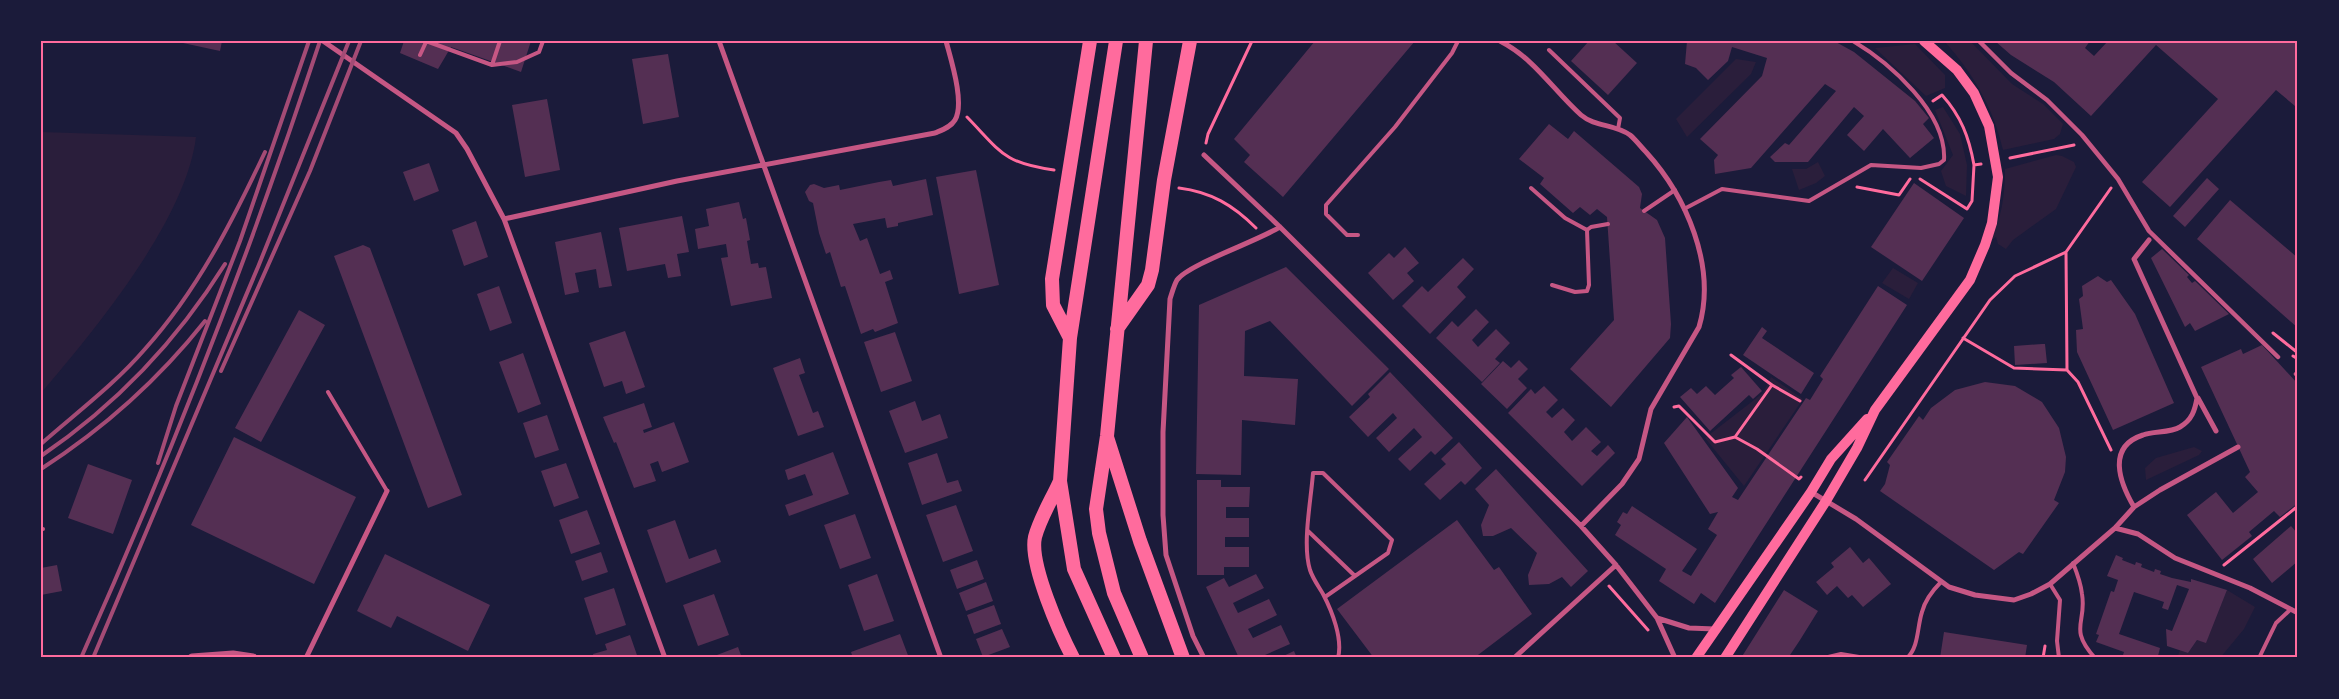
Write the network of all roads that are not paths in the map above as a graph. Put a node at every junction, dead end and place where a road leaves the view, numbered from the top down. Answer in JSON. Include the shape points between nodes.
{"nodes":[{"id":1,"x":323,"y":41,"type":"edge"},
{"id":2,"x":500,"y":41,"type":"edge"},
{"id":3,"x":543,"y":41,"type":"edge"},
{"id":4,"x":719,"y":41,"type":"edge"},
{"id":5,"x":946,"y":41,"type":"edge"},
{"id":6,"x":1090,"y":41,"type":"edge"},
{"id":7,"x":1116,"y":41,"type":"edge"},
{"id":8,"x":1146,"y":41,"type":"edge"},
{"id":9,"x":1190,"y":41,"type":"edge"},
{"id":10,"x":1458,"y":41,"type":"edge"},
{"id":11,"x":1500,"y":41,"type":"edge"},
{"id":12,"x":1853,"y":41,"type":"edge"},
{"id":13,"x":1924,"y":41,"type":"edge"},
{"id":14,"x":1979,"y":41,"type":"edge"},
{"id":15,"x":426,"y":42,"type":"edge"},
{"id":16,"x":1549,"y":50,"type":"dead end"},
{"id":17,"x":420,"y":55,"type":"dead end"},
{"id":18,"x":492,"y":65,"type":"junction"},
{"id":19,"x":1618,"y":129,"type":"junction"},
{"id":20,"x":1204,"y":155,"type":"road end"},
{"id":21,"x":762,"y":165,"type":"junction"},
{"id":22,"x":1531,"y":188,"type":"dead end"},
{"id":23,"x":1675,"y":190,"type":"junction"},
{"id":24,"x":1684,"y":209,"type":"junction"},
{"id":25,"x":1644,"y":211,"type":"dead end"},
{"id":26,"x":504,"y":219,"type":"junction"},
{"id":27,"x":1608,"y":224,"type":"dead end"},
{"id":28,"x":1280,"y":227,"type":"junction"},
{"id":29,"x":1587,"y":230,"type":"junction"},
{"id":30,"x":1358,"y":236,"type":"dead end"},
{"id":31,"x":2151,"y":238,"type":"junction"},
{"id":32,"x":1552,"y":285,"type":"dead end"},
{"id":33,"x":1116,"y":330,"type":"junction"},
{"id":34,"x":1070,"y":338,"type":"junction"},
{"id":35,"x":2278,"y":357,"type":"dead end"},
{"id":36,"x":328,"y":392,"type":"dead end"},
{"id":37,"x":2198,"y":398,"type":"junction"},
{"id":38,"x":1875,"y":410,"type":"junction"},
{"id":39,"x":2216,"y":431,"type":"dead end"},
{"id":40,"x":1107,"y":436,"type":"junction"},
{"id":41,"x":2238,"y":447,"type":"dead end"},
{"id":42,"x":1060,"y":481,"type":"junction"},
{"id":43,"x":387,"y":491,"type":"joint"},
{"id":44,"x":1811,"y":492,"type":"junction"},
{"id":45,"x":1826,"y":501,"type":"junction"},
{"id":46,"x":2134,"y":507,"type":"junction"},
{"id":47,"x":1581,"y":526,"type":"junction"},
{"id":48,"x":2115,"y":528,"type":"junction"},
{"id":49,"x":1308,"y":531,"type":"junction"},
{"id":50,"x":2073,"y":563,"type":"junction"},
{"id":51,"x":1616,"y":565,"type":"junction"},
{"id":52,"x":1355,"y":576,"type":"junction"},
{"id":53,"x":1941,"y":582,"type":"junction"},
{"id":54,"x":2050,"y":584,"type":"junction"},
{"id":55,"x":1325,"y":597,"type":"junction"},
{"id":56,"x":2291,"y":609,"type":"junction"},
{"id":57,"x":2298,"y":613,"type":"edge"},
{"id":58,"x":1657,"y":618,"type":"junction"},
{"id":59,"x":1716,"y":629,"type":"junction"},
{"id":60,"x":192,"y":658,"type":"edge"},
{"id":61,"x":254,"y":658,"type":"edge"},
{"id":62,"x":306,"y":658,"type":"edge"},
{"id":63,"x":664,"y":658,"type":"edge"},
{"id":64,"x":941,"y":658,"type":"edge"},
{"id":65,"x":1073,"y":658,"type":"edge"},
{"id":66,"x":1114,"y":658,"type":"edge"},
{"id":67,"x":1142,"y":658,"type":"edge"},
{"id":68,"x":1183,"y":658,"type":"edge"},
{"id":69,"x":1204,"y":658,"type":"edge"},
{"id":70,"x":1338,"y":658,"type":"edge"},
{"id":71,"x":1514,"y":658,"type":"edge"},
{"id":72,"x":1675,"y":658,"type":"edge"},
{"id":73,"x":1696,"y":658,"type":"edge"},
{"id":74,"x":1725,"y":658,"type":"edge"},
{"id":75,"x":1824,"y":658,"type":"edge"},
{"id":76,"x":1865,"y":658,"type":"edge"},
{"id":77,"x":1907,"y":658,"type":"edge"},
{"id":78,"x":2059,"y":658,"type":"edge"},
{"id":79,"x":2095,"y":658,"type":"edge"},
{"id":80,"x":2260,"y":658,"type":"edge"}],
"edges":[{"from":1,"to":26,"type":"street","via":[[456,133]]},
{"from":2,"to":18,"type":"lane"},
{"from":3,"to":18,"type":"lane","via":[[538,52],[517,62]]},
{"from":4,"to":21,"type":"street"},
{"from":5,"to":21,"type":"street","via":[[958,107],[955,120],[948,128]]},
{"from":6,"to":34,"type":"highway","via":[[1052,280],[1053,305]]},
{"from":7,"to":34,"type":"highway"},
{"from":8,"to":33,"type":"highway"},
{"from":9,"to":33,"type":"highway","via":[[1164,180],[1152,270],[1148,285]]},
{"from":10,"to":30,"type":"lane","via":[[1395,127],[1326,205],[1326,214],[1347,235]]},
{"from":11,"to":19,"type":"street","via":[[1535,65],[1582,116],[1594,123]]},
{"from":12,"to":24,"type":"lane","via":[[1875,54],[1926,105],[1938,128],[1944,160],[1921,168],[1871,165],[1809,200],[1722,189]]},
{"from":13,"to":38,"type":"main road","via":[[1957,70],[1974,93],[1989,126],[1996,161],[1996,195],[1992,223],[1970,280]]},
{"from":14,"to":31,"type":"street","via":[[2082,135],[2118,179]]},
{"from":15,"to":17,"type":"lane"},
{"from":15,"to":18,"type":"lane"},
{"from":16,"to":19,"type":"lane","via":[[1620,118]]},
{"from":19,"to":23,"type":"street","via":[[1630,136]]},
{"from":20,"to":28,"type":"street"},
{"from":21,"to":26,"type":"street"},
{"from":21,"to":64,"type":"street"},
{"from":22,"to":29,"type":"lane","via":[[1569,221]]},
{"from":23,"to":24,"type":"street"},
{"from":23,"to":25,"type":"lane"},
{"from":24,"to":47,"type":"street","via":[[1698,242],[1704,282],[1703,316],[1651,409],[1639,458],[1622,484]]},
{"from":26,"to":63,"type":"street"},
{"from":27,"to":29,"type":"lane"},
{"from":28,"to":47,"type":"street"},
{"from":28,"to":69,"type":"street","via":[[1265,237],[1190,270],[1177,281],[1170,299],[1163,432],[1166,555]]},
{"from":29,"to":32,"type":"lane","via":[[1588,288],[1575,292]]},
{"from":31,"to":35,"type":"street"},
{"from":31,"to":37,"type":"street","via":[[2131,259]]},
{"from":33,"to":40,"type":"highway"},
{"from":34,"to":42,"type":"highway"},
{"from":36,"to":43,"type":"lane"},
{"from":37,"to":39,"type":"street"},
{"from":37,"to":46,"type":"street","via":[[2195,412],[2188,421],[2178,428],[2141,436],[2127,445],[2119,458],[2122,487]]},
{"from":38,"to":44,"type":"main road","via":[[1831,459]]},
{"from":38,"to":45,"type":"main road"},
{"from":40,"to":67,"type":"highway","via":[[1096,509],[1099,533],[1114,593]]},
{"from":40,"to":68,"type":"highway","via":[[1140,541]]},
{"from":41,"to":46,"type":"street"},
{"from":42,"to":65,"type":"highway","via":[[1035,539],[1040,577],[1062,638]]},
{"from":42,"to":66,"type":"highway","via":[[1074,569]]},
{"from":43,"to":62,"type":"street"},
{"from":44,"to":45,"type":"street"},
{"from":44,"to":59,"type":"main road"},
{"from":45,"to":53,"type":"street","via":[[1856,519]]},
{"from":45,"to":74,"type":"main road"},
{"from":46,"to":48,"type":"street"},
{"from":47,"to":51,"type":"street"},
{"from":48,"to":50,"type":"street"},
{"from":48,"to":56,"type":"street","via":[[2138,534],[2176,558],[2250,588]]},
{"from":49,"to":52,"type":"lane"},
{"from":49,"to":52,"type":"lane","via":[[1313,473],[1323,473],[1392,540],[1388,553]]},
{"from":49,"to":55,"type":"lane","via":[[1310,571]]},
{"from":50,"to":54,"type":"street"},
{"from":50,"to":79,"type":"lane","via":[[2083,595],[2080,631]]},
{"from":51,"to":58,"type":"street"},
{"from":51,"to":71,"type":"street"},
{"from":52,"to":55,"type":"lane"},
{"from":53,"to":54,"type":"street","via":[[1975,595],[2014,600]]},
{"from":53,"to":77,"type":"lane","via":[[1928,596],[1913,651]]},
{"from":54,"to":78,"type":"lane","via":[[2060,600]]},
{"from":55,"to":70,"type":"lane","via":[[1340,641]]},
{"from":56,"to":57,"type":"street"},
{"from":56,"to":80,"type":"lane","via":[[2276,623]]},
{"from":58,"to":59,"type":"street","via":[[1689,628]]},
{"from":58,"to":72,"type":"street"},
{"from":59,"to":73,"type":"main road"},
{"from":60,"to":61,"type":"street","via":[[233,655]]},
{"from":75,"to":76,"type":"lane","via":[[1841,654]]}]}
